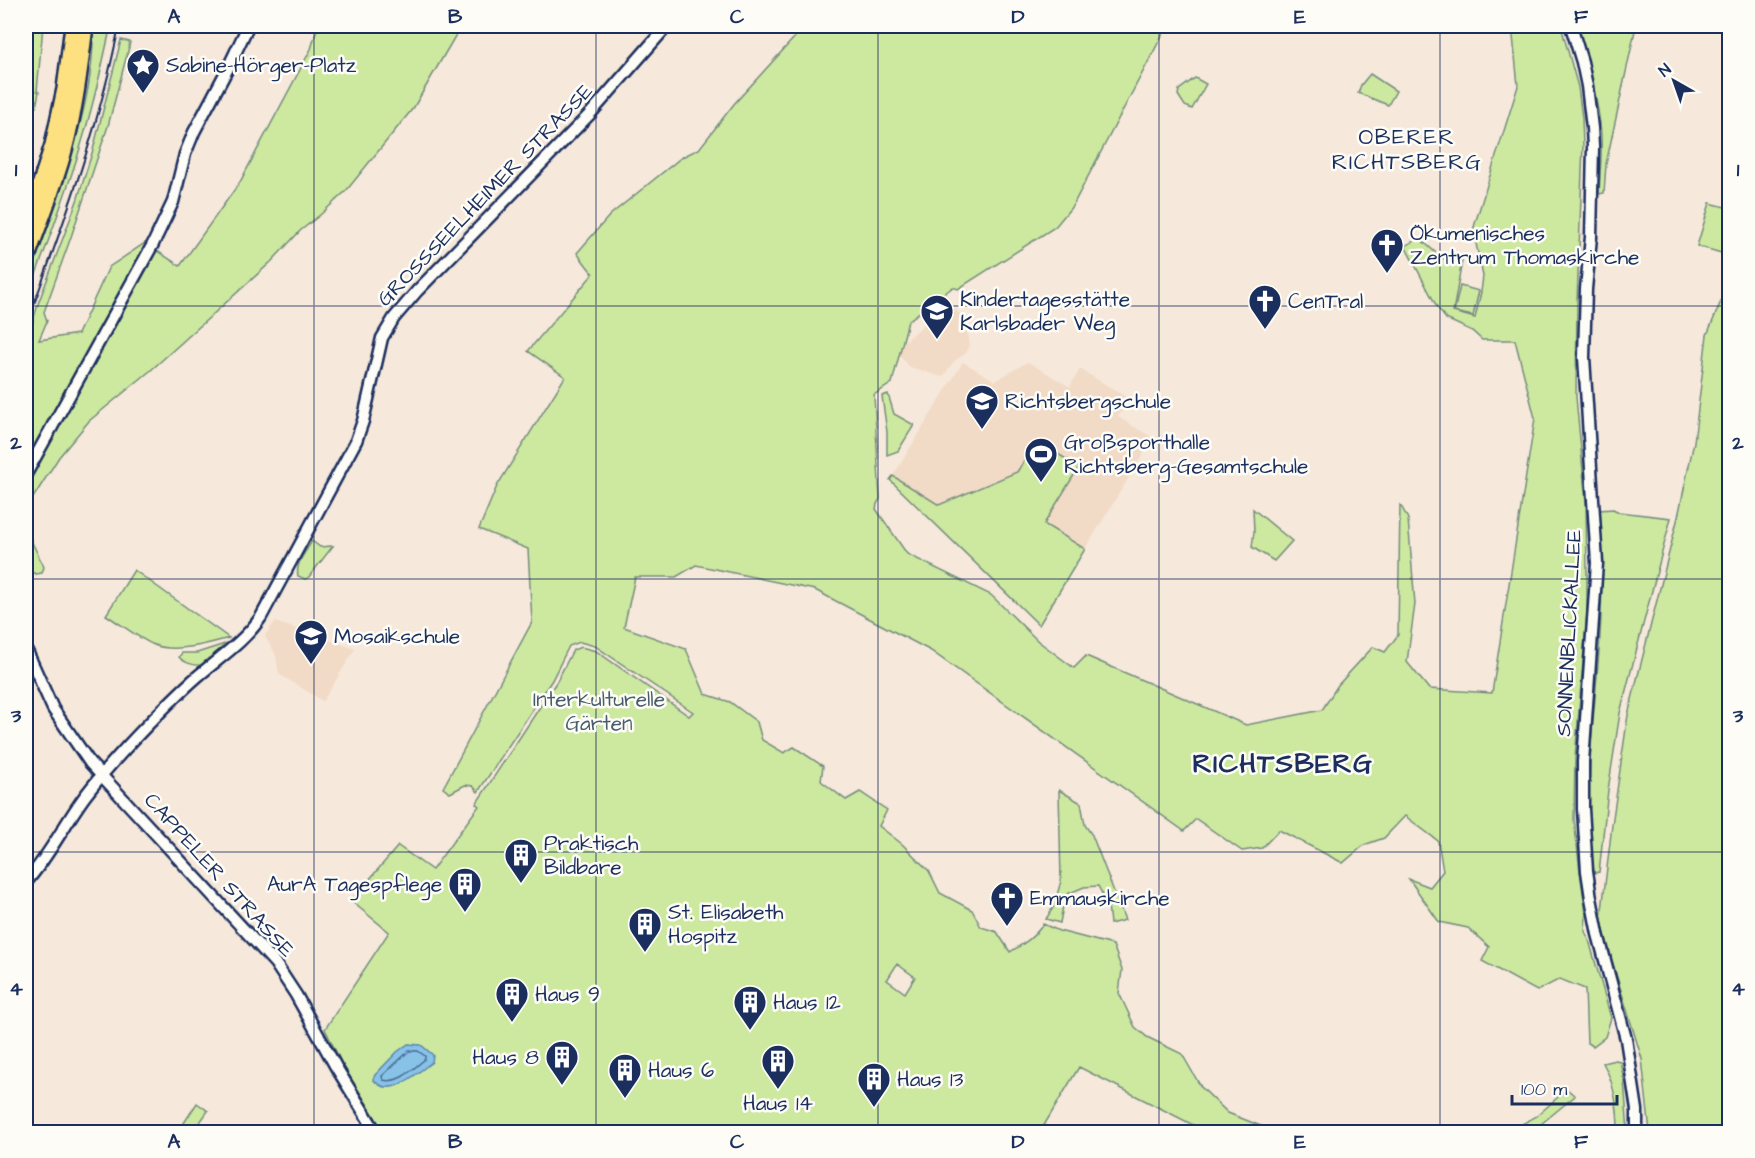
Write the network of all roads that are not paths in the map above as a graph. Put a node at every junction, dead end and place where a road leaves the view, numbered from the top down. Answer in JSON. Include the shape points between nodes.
{"nodes":[{"id":1,"x":73,"y":26,"type":"edge"},
{"id":2,"x":85,"y":26,"type":"edge"},
{"id":3,"x":90,"y":26,"type":"edge"},
{"id":4,"x":248,"y":26,"type":"edge"},
{"id":5,"x":667,"y":26,"type":"edge"},
{"id":6,"x":1570,"y":26,"type":"edge"},
{"id":7,"x":79,"y":64,"type":"junction"},
{"id":8,"x":26,"y":230,"type":"edge"},
{"id":9,"x":26,"y":260,"type":"edge"},
{"id":10,"x":26,"y":474,"type":"edge"},
{"id":11,"x":26,"y":649,"type":"edge"},
{"id":12,"x":101,"y":775,"type":"junction"},
{"id":13,"x":26,"y":882,"type":"edge"},
{"id":14,"x":376,"y":1132,"type":"edge"},
{"id":15,"x":1637,"y":1132,"type":"edge"}],
"edges":[{"from":1,"to":8,"type":"highway","via":[[53,145]]},
{"from":2,"to":7,"type":"highway"},
{"from":3,"to":7,"type":"highway","via":[[88,44]]},
{"from":4,"to":10,"type":"main road","via":[[185,154],[173,202],[153,244]]},
{"from":5,"to":12,"type":"main road","name":"GROSSSEELHEIMER STRASSE","via":[[590,114],[394,318],[382,338],[356,441],[254,628],[164,708]]},
{"from":6,"to":15,"type":"main road","name":"SONNENBLICKALLEE","via":[[1587,86],[1593,147],[1584,357],[1597,563],[1583,809],[1591,898],[1626,1039]]},
{"from":7,"to":9,"type":"highway","via":[[64,150]]},
{"from":11,"to":12,"type":"main road","name":"CAPPELER STRASSE","via":[[57,716]]},
{"from":12,"to":13,"type":"main road","name":"GROSSSEELHEIMER STRASSE"},
{"from":12,"to":14,"type":"main road","name":"CAPPELER STRASSE","via":[[275,963]]}]}
